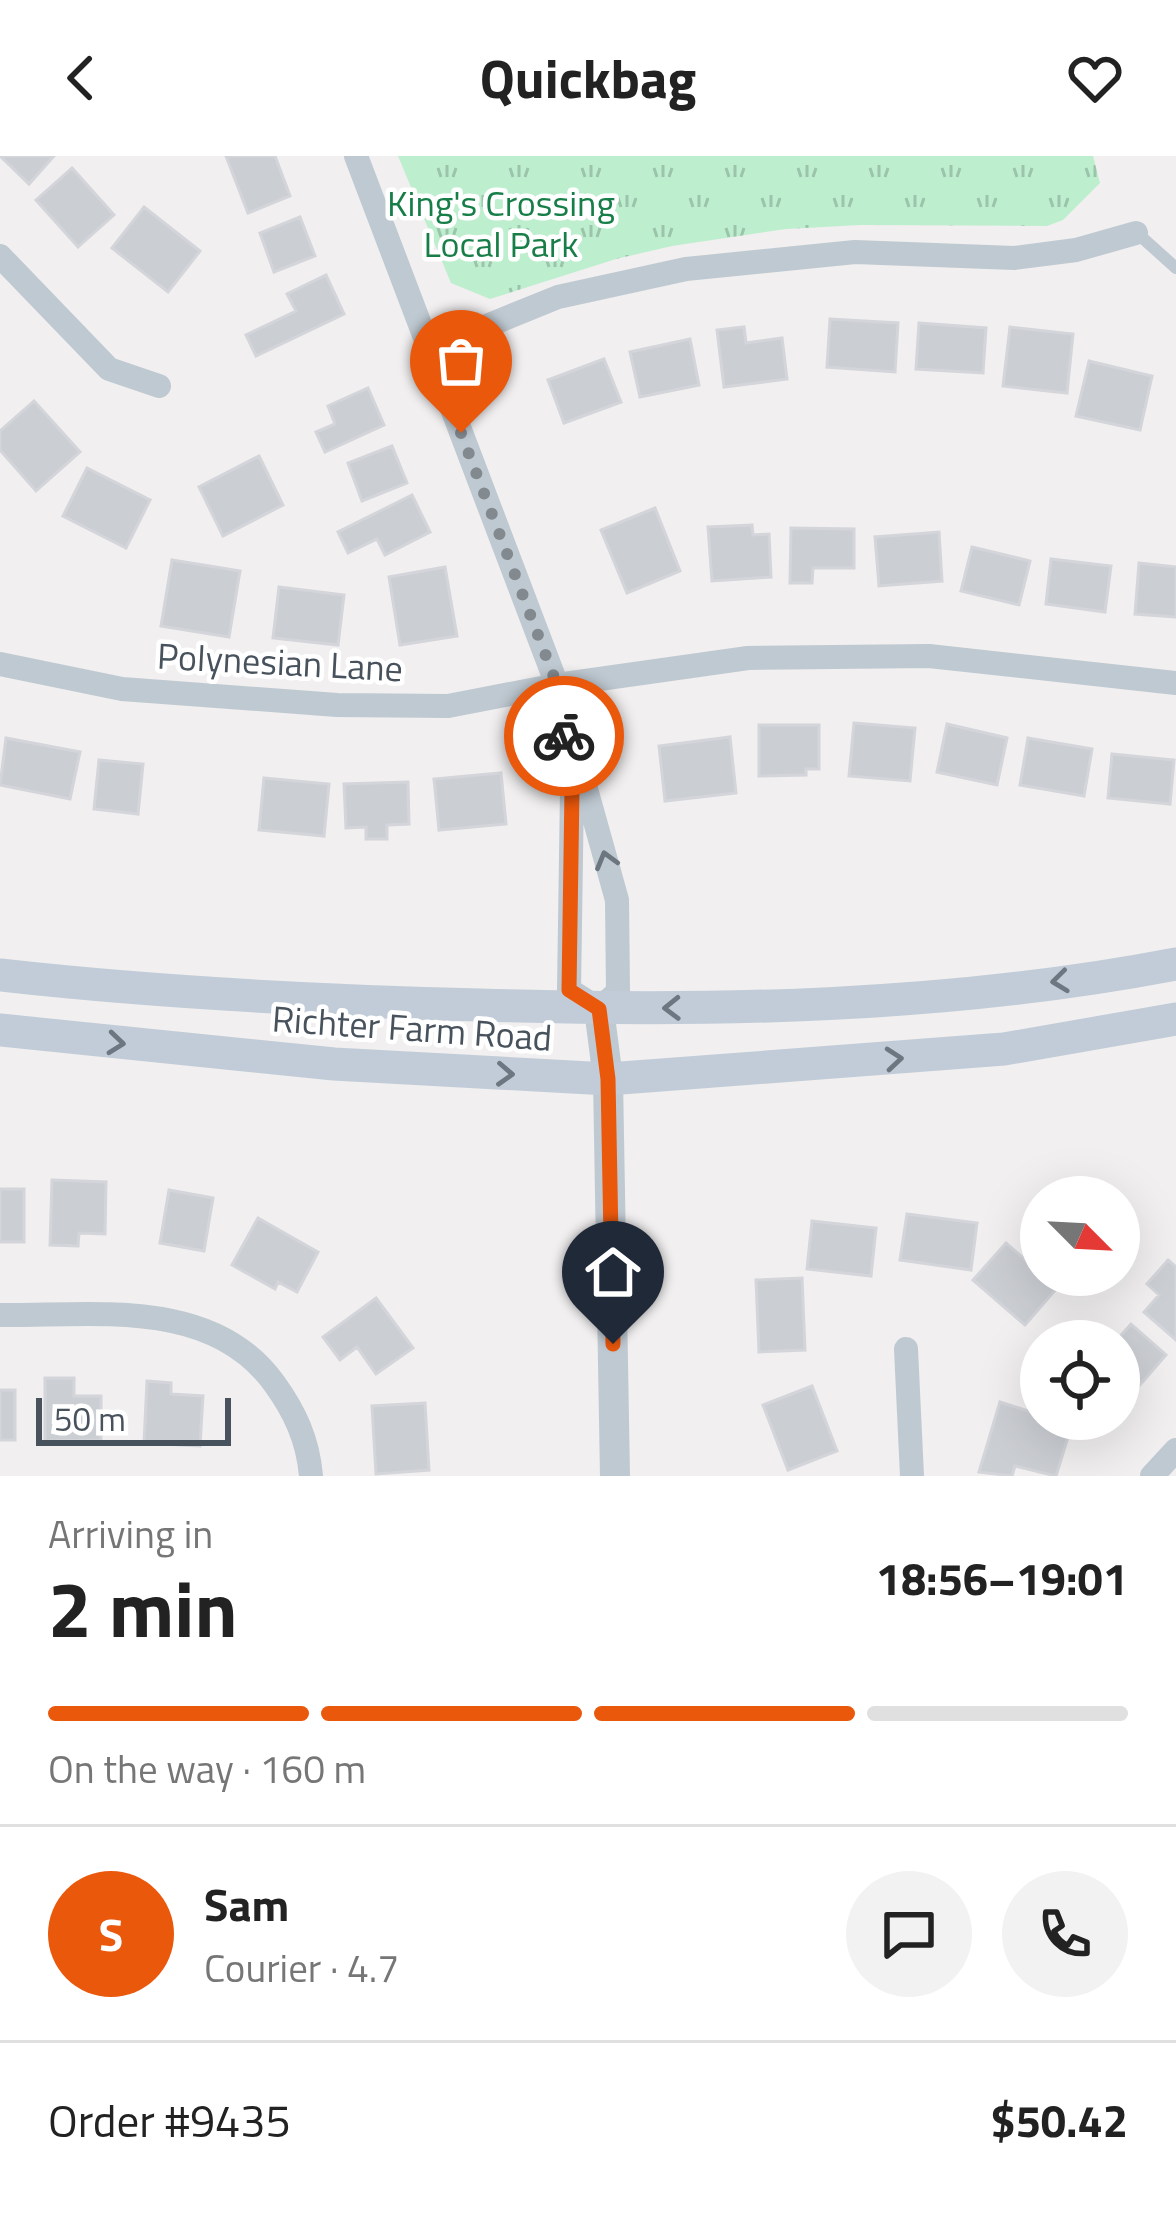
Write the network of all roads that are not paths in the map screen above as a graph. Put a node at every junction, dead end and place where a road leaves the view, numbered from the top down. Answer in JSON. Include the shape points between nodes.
{"nodes":[{"id":1,"x":356,"y":156,"type":"edge"},
{"id":2,"x":1136,"y":232,"type":"joint"},
{"id":3,"x":0,"y":256,"type":"edge"},
{"id":4,"x":1176,"y":268,"type":"edge"},
{"id":5,"x":430,"y":350,"type":"junction"},
{"id":6,"x":159,"y":386,"type":"dead end"},
{"id":7,"x":0,"y":664,"type":"edge"},
{"id":8,"x":1176,"y":683,"type":"edge"},
{"id":9,"x":557,"y":685,"type":"junction"},
{"id":10,"x":1176,"y":964,"type":"edge"},
{"id":11,"x":0,"y":975,"type":"edge"},
{"id":12,"x":599,"y":1009,"type":"junction"},
{"id":13,"x":1176,"y":1018,"type":"edge"},
{"id":14,"x":0,"y":1030,"type":"edge"},
{"id":15,"x":608,"y":1079,"type":"junction"},
{"id":16,"x":0,"y":1315,"type":"edge"},
{"id":17,"x":907,"y":1349,"type":"dead end"},
{"id":18,"x":1176,"y":1450,"type":"edge"},
{"id":19,"x":311,"y":1476,"type":"edge"},
{"id":20,"x":615,"y":1476,"type":"edge"},
{"id":21,"x":912,"y":1476,"type":"edge"},
{"id":22,"x":1152,"y":1476,"type":"edge"}],
"edges":[{"from":1,"to":5,"type":"street"},
{"from":2,"to":4,"type":"lane"},
{"from":2,"to":5,"type":"street","via":[[1014,258],[855,252],[686,269],[558,297]]},
{"from":3,"to":6,"type":"street","via":[[109,370]]},
{"from":5,"to":9,"type":"street"},
{"from":7,"to":9,"type":"street","name":"Polynesian Lane","via":[[122,689],[337,705],[448,706]]},
{"from":8,"to":9,"type":"street","name":"Polynesian Lane","via":[[929,656],[748,658]]},
{"from":12,"to":9,"type":"street","one_way":true,"via":[[618,992],[617,900]]},
{"from":9,"to":12,"type":"street","via":[[572,789],[569,990]]},
{"from":10,"to":12,"type":"main road","name":"Richter Farm Road","one_way":true,"via":[[848,1005]]},
{"from":11,"to":12,"type":"main road","name":"Richter Farm Road","via":[[138,991]]},
{"from":12,"to":15,"type":"street"},
{"from":15,"to":13,"type":"main road","name":"Richter Farm Road","one_way":true,"via":[[1004,1049]]},
{"from":14,"to":15,"type":"main road","name":"Richter Farm Road","one_way":true,"via":[[334,1064]]},
{"from":15,"to":20,"type":"street"},
{"from":16,"to":19,"type":"street","via":[[182,1320],[237,1343],[293,1408]]},
{"from":17,"to":21,"type":"street"},
{"from":18,"to":22,"type":"street"}]}
